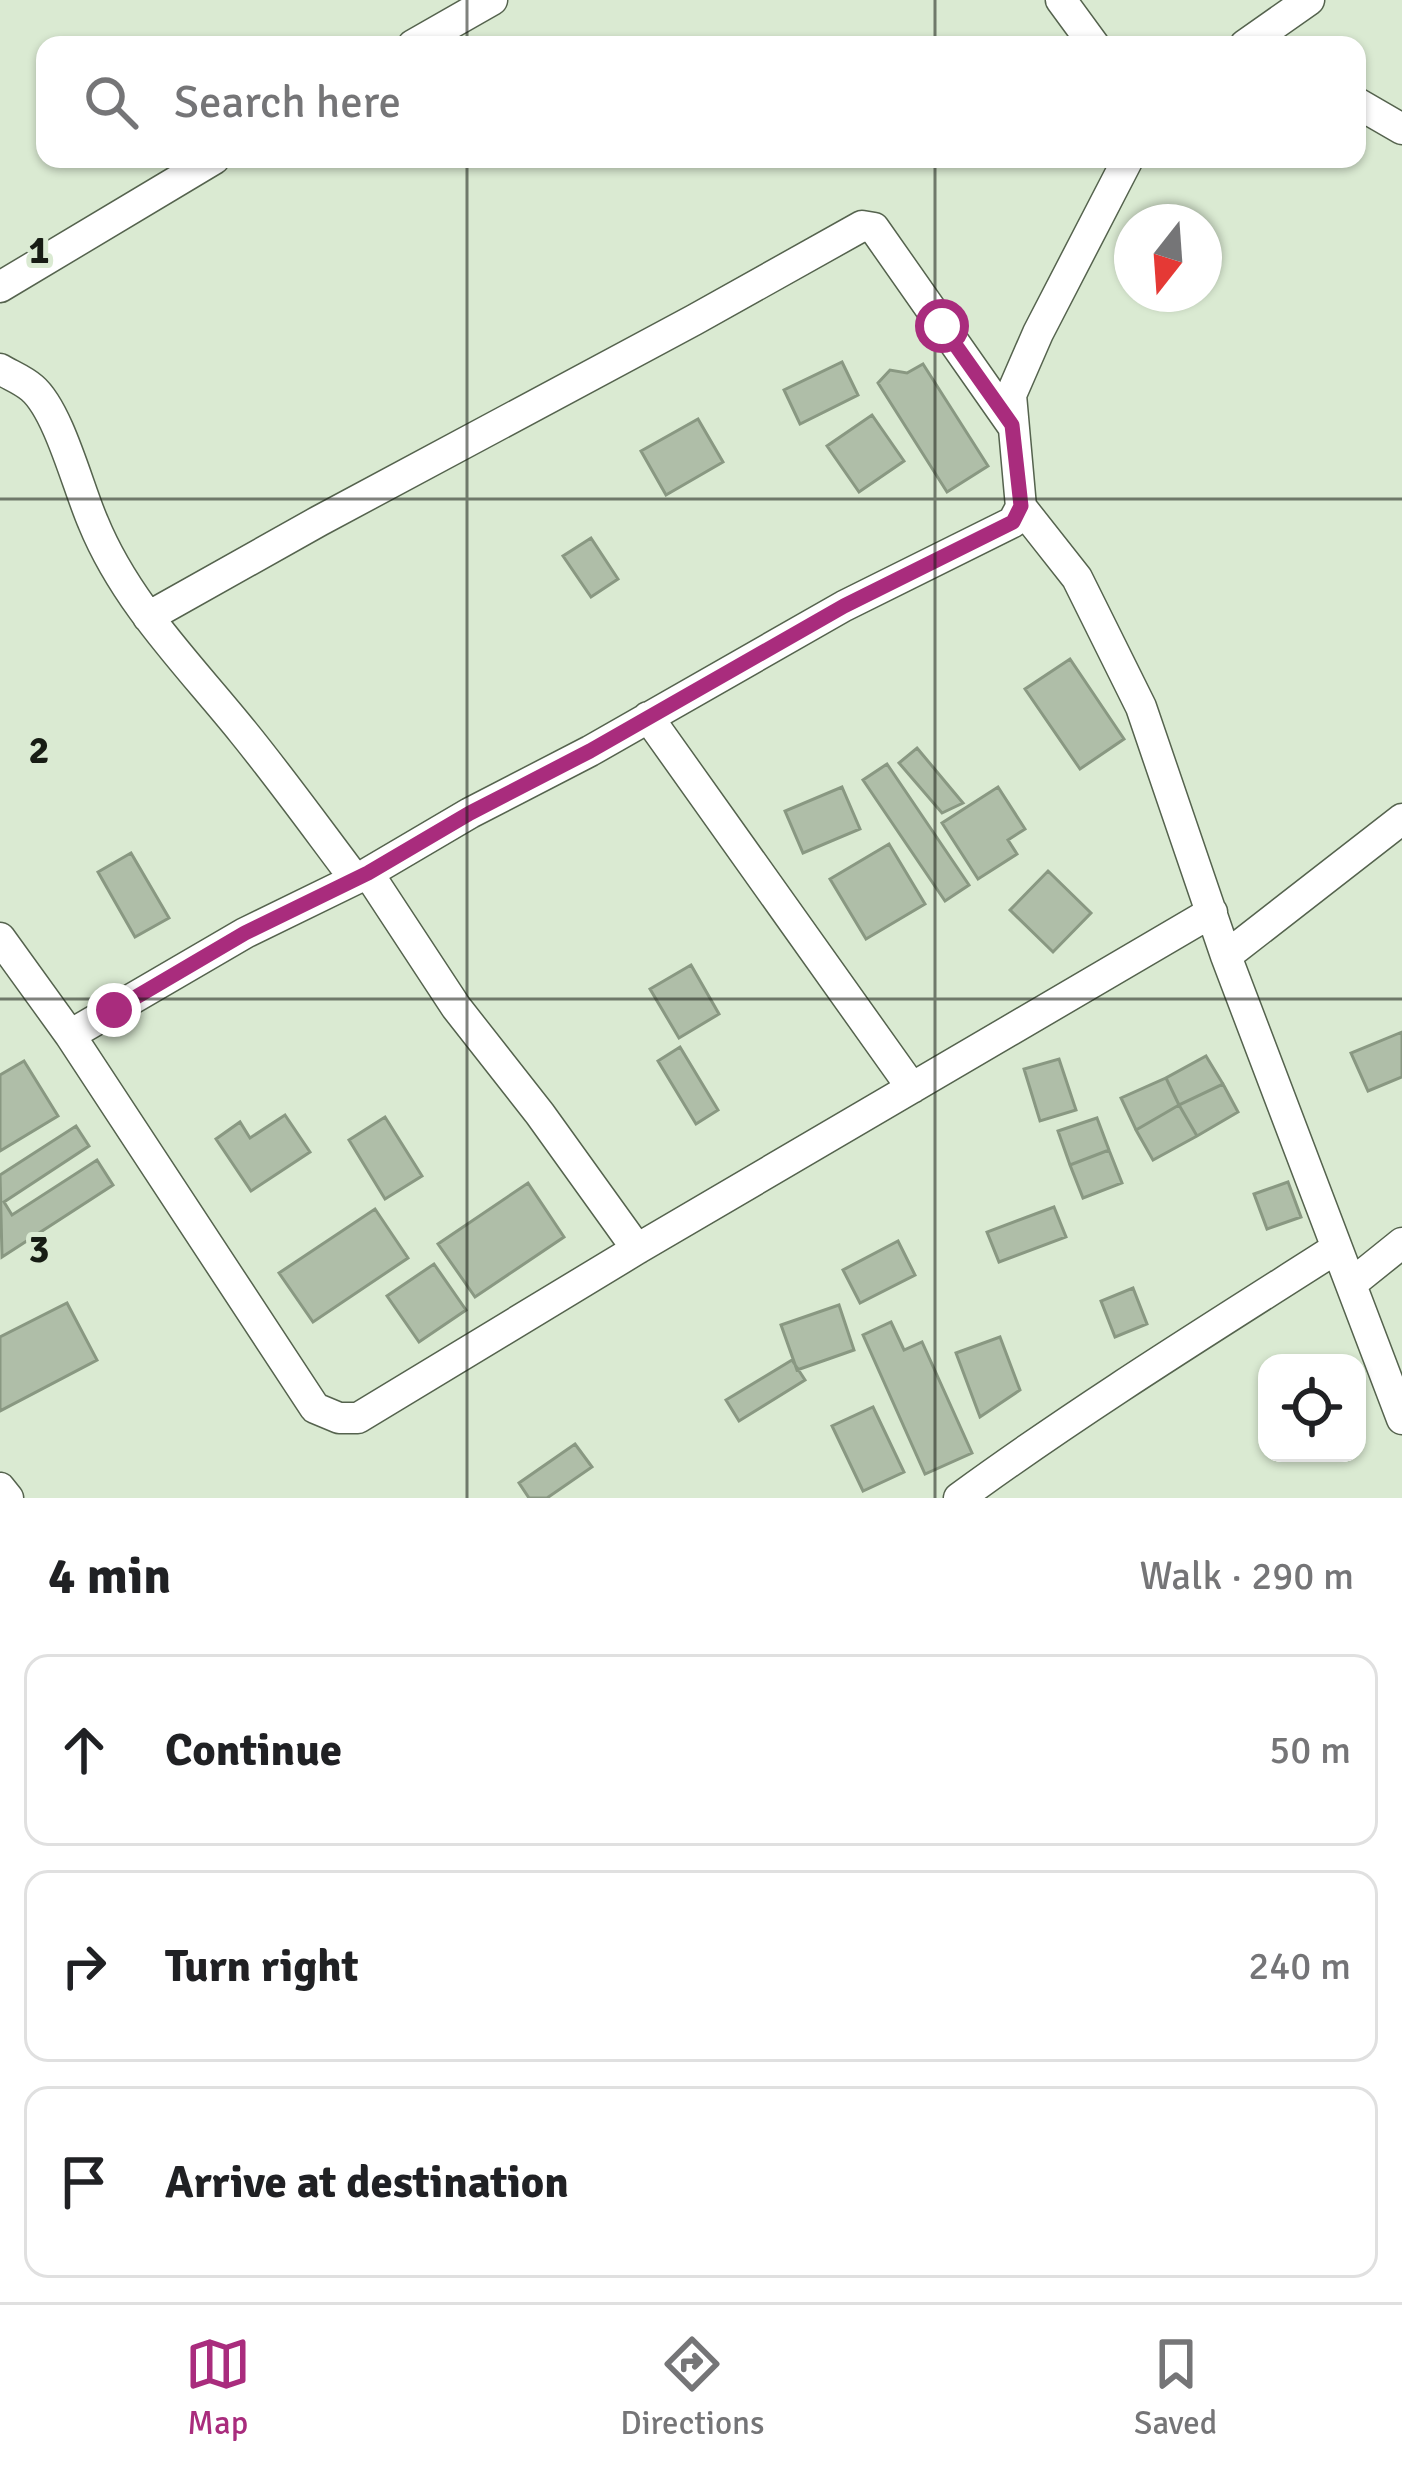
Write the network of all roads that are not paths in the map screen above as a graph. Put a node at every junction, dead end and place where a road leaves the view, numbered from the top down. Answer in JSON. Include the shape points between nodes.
{"nodes":[{"id":1,"x":492,"y":0,"type":"edge"},
{"id":2,"x":1061,"y":0,"type":"edge"},
{"id":3,"x":1309,"y":0,"type":"edge"},
{"id":4,"x":429,"y":36,"type":"edge"},
{"id":5,"x":1087,"y":36,"type":"edge"},
{"id":6,"x":1262,"y":36,"type":"edge"},
{"id":7,"x":1366,"y":108,"type":"edge"},
{"id":8,"x":1402,"y":129,"type":"edge"},
{"id":9,"x":199,"y":168,"type":"edge"},
{"id":10,"x":1122,"y":168,"type":"edge"},
{"id":11,"x":0,"y":287,"type":"edge"},
{"id":12,"x":0,"y":369,"type":"edge"},
{"id":13,"x":1012,"y":425,"type":"junction"},
{"id":14,"x":1021,"y":506,"type":"junction"},
{"id":15,"x":148,"y":617,"type":"junction"},
{"id":16,"x":648,"y":717,"type":"junction"},
{"id":17,"x":1402,"y":819,"type":"edge"},
{"id":18,"x":362,"y":876,"type":"junction"},
{"id":19,"x":1212,"y":912,"type":"junction"},
{"id":20,"x":0,"y":938,"type":"edge"},
{"id":21,"x":1226,"y":956,"type":"junction"},
{"id":22,"x":70,"y":1035,"type":"junction"},
{"id":23,"x":912,"y":1088,"type":"junction"},
{"id":24,"x":1402,"y":1244,"type":"edge"},
{"id":25,"x":1337,"y":1248,"type":"junction"},
{"id":26,"x":637,"y":1250,"type":"junction"},
{"id":27,"x":1351,"y":1284,"type":"junction"},
{"id":28,"x":1402,"y":1419,"type":"edge"},
{"id":29,"x":0,"y":1488,"type":"edge"},
{"id":30,"x":8,"y":1498,"type":"edge"},
{"id":31,"x":959,"y":1498,"type":"edge"}],
"edges":[{"from":1,"to":4,"type":"street"},
{"from":2,"to":5,"type":"street"},
{"from":3,"to":6,"type":"street"},
{"from":7,"to":8,"type":"street"},
{"from":9,"to":11,"type":"street"},
{"from":10,"to":13,"type":"street","via":[[1018,374]]},
{"from":12,"to":15,"type":"street","via":[[41,400],[94,526]]},
{"from":13,"to":14,"type":"street"},
{"from":13,"to":15,"type":"street","via":[[874,228],[862,226]]},
{"from":14,"to":16,"type":"street","via":[[1013,522]]},
{"from":14,"to":19,"type":"street","via":[[1077,578],[1141,707]]},
{"from":15,"to":18,"type":"street"},
{"from":16,"to":18,"type":"street"},
{"from":16,"to":23,"type":"street"},
{"from":17,"to":21,"type":"street"},
{"from":18,"to":22,"type":"street"},
{"from":18,"to":26,"type":"street"},
{"from":19,"to":21,"type":"street"},
{"from":19,"to":23,"type":"street"},
{"from":20,"to":22,"type":"street"},
{"from":21,"to":25,"type":"street"},
{"from":22,"to":26,"type":"street","via":[[316,1408],[339,1418],[358,1418]]},
{"from":23,"to":26,"type":"street"},
{"from":24,"to":27,"type":"street"},
{"from":25,"to":27,"type":"street"},
{"from":25,"to":31,"type":"street"},
{"from":27,"to":28,"type":"street"},
{"from":29,"to":30,"type":"street"}]}
